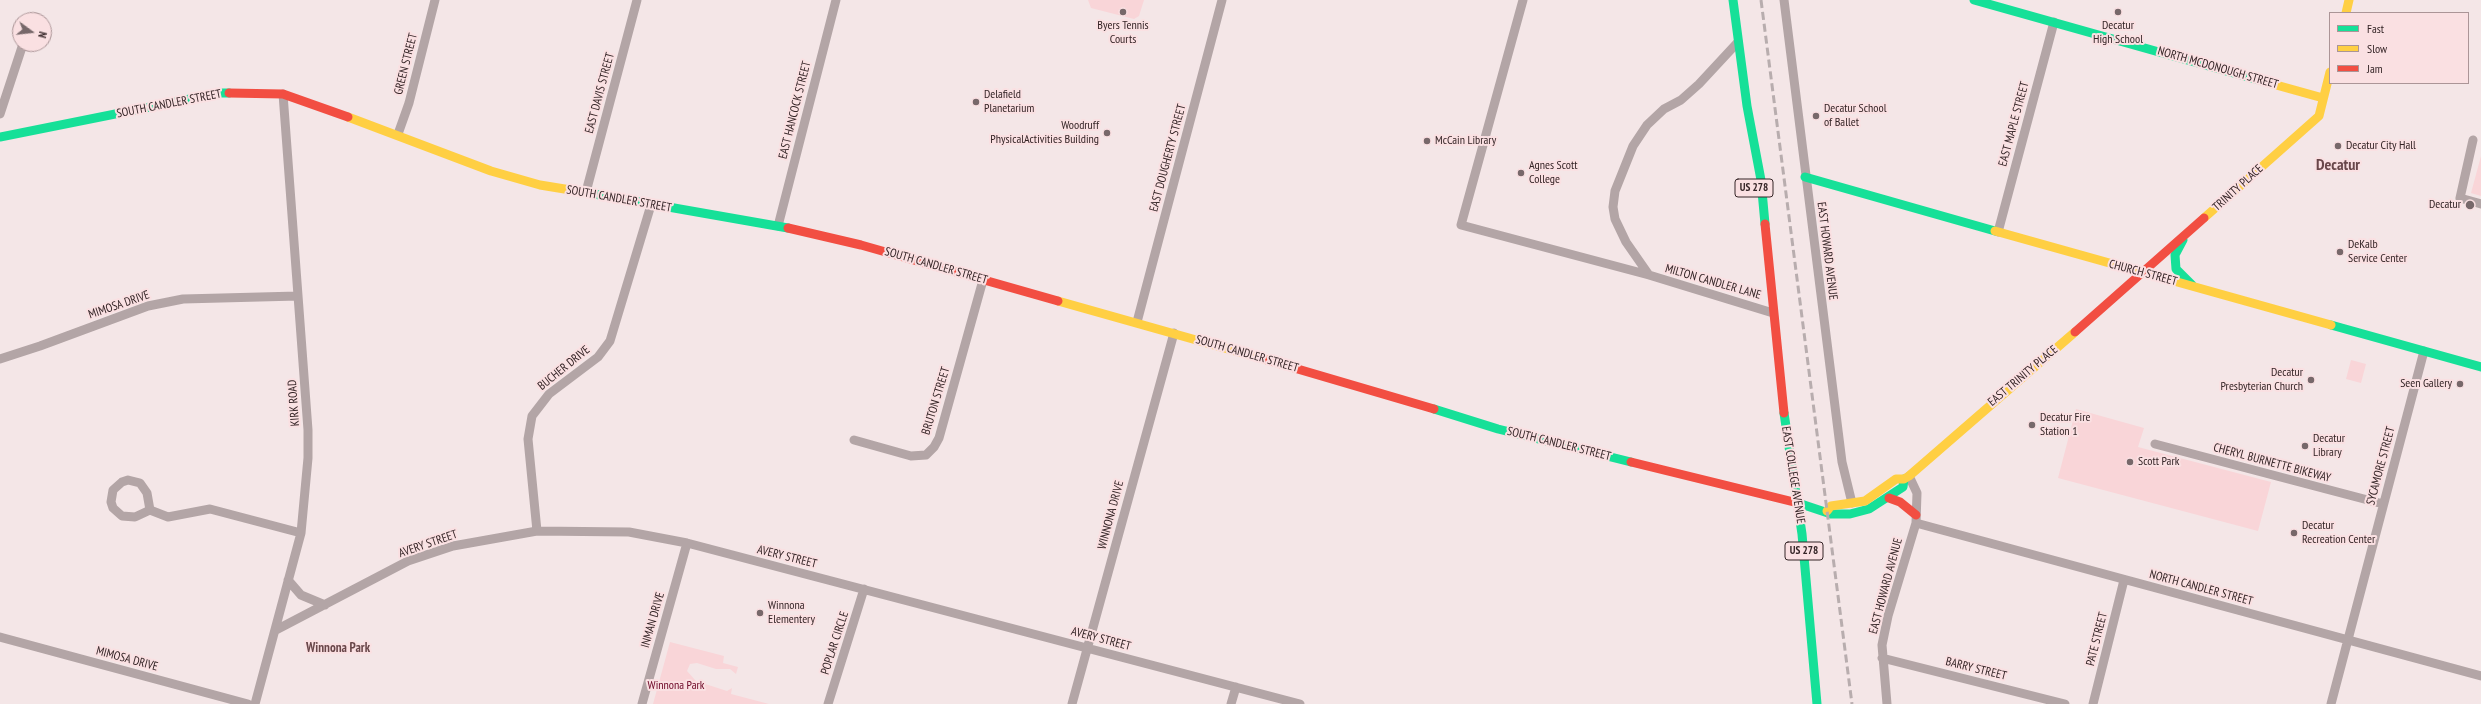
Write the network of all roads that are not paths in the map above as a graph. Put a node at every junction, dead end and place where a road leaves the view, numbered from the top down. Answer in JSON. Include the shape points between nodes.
{"nodes":[{"id":1,"x":435,"y":0,"type":"edge"},
{"id":2,"x":637,"y":0,"type":"edge"},
{"id":3,"x":836,"y":0,"type":"edge"},
{"id":4,"x":1222,"y":0,"type":"edge"},
{"id":5,"x":1523,"y":0,"type":"edge"},
{"id":6,"x":1732,"y":0,"type":"edge"},
{"id":7,"x":1784,"y":0,"type":"edge"},
{"id":8,"x":1974,"y":0,"type":"edge"},
{"id":9,"x":2350,"y":0,"type":"edge"},
{"id":10,"x":2346,"y":12,"type":"edge"},
{"id":11,"x":2054,"y":22,"type":"junction"},
{"id":12,"x":1738,"y":42,"type":"junction"},
{"id":13,"x":20,"y":52,"type":"edge"},
{"id":14,"x":2329,"y":76,"type":"edge"},
{"id":15,"x":284,"y":94,"type":"junction"},
{"id":16,"x":2323,"y":98,"type":"junction"},
{"id":17,"x":0,"y":114,"type":"edge"},
{"id":18,"x":398,"y":134,"type":"junction"},
{"id":19,"x":0,"y":137,"type":"edge"},
{"id":20,"x":2473,"y":140,"type":"dead end"},
{"id":21,"x":1805,"y":177,"type":"junction"},
{"id":22,"x":586,"y":192,"type":"junction"},
{"id":23,"x":2481,"y":204,"type":"edge"},
{"id":24,"x":651,"y":205,"type":"junction"},
{"id":25,"x":778,"y":226,"type":"junction"},
{"id":26,"x":1998,"y":232,"type":"junction"},
{"id":27,"x":2188,"y":233,"type":"junction"},
{"id":28,"x":2143,"y":273,"type":"junction"},
{"id":29,"x":1649,"y":275,"type":"junction"},
{"id":30,"x":983,"y":280,"type":"junction"},
{"id":31,"x":2195,"y":288,"type":"junction"},
{"id":32,"x":298,"y":296,"type":"junction"},
{"id":33,"x":1773,"y":313,"type":"junction"},
{"id":34,"x":1137,"y":322,"type":"junction"},
{"id":35,"x":1174,"y":333,"type":"junction"},
{"id":36,"x":2424,"y":351,"type":"junction"},
{"id":37,"x":0,"y":359,"type":"edge"},
{"id":38,"x":2481,"y":367,"type":"edge"},
{"id":39,"x":854,"y":440,"type":"dead end"},
{"id":40,"x":2155,"y":444,"type":"dead end"},
{"id":41,"x":1906,"y":478,"type":"junction"},
{"id":42,"x":1889,"y":498,"type":"junction"},
{"id":43,"x":1798,"y":503,"type":"junction"},
{"id":44,"x":1852,"y":503,"type":"junction"},
{"id":45,"x":2383,"y":504,"type":"junction"},
{"id":46,"x":150,"y":510,"type":"junction"},
{"id":47,"x":1827,"y":510,"type":"junction"},
{"id":48,"x":1916,"y":519,"type":"junction"},
{"id":49,"x":537,"y":531,"type":"junction"},
{"id":50,"x":301,"y":533,"type":"junction"},
{"id":51,"x":687,"y":543,"type":"junction"},
{"id":52,"x":288,"y":580,"type":"junction"},
{"id":53,"x":2124,"y":580,"type":"junction"},
{"id":54,"x":864,"y":589,"type":"junction"},
{"id":55,"x":325,"y":604,"type":"junction"},
{"id":56,"x":276,"y":630,"type":"junction"},
{"id":57,"x":0,"y":637,"type":"edge"},
{"id":58,"x":2348,"y":639,"type":"junction"},
{"id":59,"x":1088,"y":648,"type":"junction"},
{"id":60,"x":1882,"y":658,"type":"junction"},
{"id":61,"x":2481,"y":676,"type":"edge"},
{"id":62,"x":1236,"y":687,"type":"junction"},
{"id":63,"x":248,"y":704,"type":"edge"},
{"id":64,"x":255,"y":704,"type":"edge"},
{"id":65,"x":642,"y":704,"type":"edge"},
{"id":66,"x":828,"y":704,"type":"edge"},
{"id":67,"x":1072,"y":704,"type":"edge"},
{"id":68,"x":1231,"y":704,"type":"edge"},
{"id":69,"x":1300,"y":704,"type":"edge"},
{"id":70,"x":1817,"y":704,"type":"edge"},
{"id":71,"x":1887,"y":704,"type":"edge"},
{"id":72,"x":2065,"y":704,"type":"edge"},
{"id":73,"x":2093,"y":704,"type":"edge"},
{"id":74,"x":2331,"y":704,"type":"edge"}],
"edges":[{"from":1,"to":18,"type":"street","name":"GREEN STREET","via":[[409,103]]},
{"from":2,"to":22,"type":"street","name":"EAST DAVIS STREET"},
{"from":3,"to":25,"type":"street","name":"EAST HANCOCK STREET"},
{"from":4,"to":34,"type":"street","name":"EAST DOUGHERTY STREET"},
{"from":5,"to":29,"type":"street","via":[[1461,225]]},
{"from":6,"to":12,"type":"main road","name":"EAST COLLEGE AVENUE","number":"US 278"},
{"from":7,"to":21,"type":"street","name":"EAST HOWARD AVENUE"},
{"from":8,"to":11,"type":"main road","name":"NORTH MCDONOUGH STREET"},
{"from":9,"to":10,"type":"main road"},
{"from":11,"to":16,"type":"main road","name":"NORTH MCDONOUGH STREET"},
{"from":11,"to":26,"type":"street","name":"EAST MAPLE STREET"},
{"from":12,"to":29,"type":"street","name":"MILTON CANDLER LANE","via":[[1700,84],[1681,100],[1664,109],[1648,125],[1633,146],[1621,173],[1613,207],[1615,219],[1629,247]]},
{"from":12,"to":33,"type":"main road","name":"EAST COLLEGE AVENUE","number":"US 278","via":[[1747,106],[1751,175],[1769,270]]},
{"from":13,"to":17,"type":"street"},
{"from":14,"to":16,"type":"main road","name":"TRINITY PLACE"},
{"from":15,"to":18,"type":"main road","name":"SOUTH CANDLER STREET"},
{"from":15,"to":19,"type":"main road","name":"SOUTH CANDLER STREET","via":[[220,93]]},
{"from":15,"to":32,"type":"street","name":"KIRK ROAD"},
{"from":16,"to":27,"type":"main road","name":"TRINITY PLACE","via":[[2319,116]]},
{"from":18,"to":22,"type":"main road","name":"SOUTH CANDLER STREET","via":[[491,171],[540,185]]},
{"from":20,"to":23,"type":"street","via":[[2460,198]]},
{"from":21,"to":26,"type":"main road","name":"CHURCH STREET"},
{"from":21,"to":44,"type":"street","name":"EAST HOWARD AVENUE","via":[[1842,462]]},
{"from":22,"to":24,"type":"main road","name":"SOUTH CANDLER STREET"},
{"from":24,"to":25,"type":"main road","name":"SOUTH CANDLER STREET"},
{"from":24,"to":49,"type":"street","name":"BUCHER DRIVE","via":[[610,341],[598,357],[549,394],[532,416],[528,439]]},
{"from":25,"to":30,"type":"main road","name":"SOUTH CANDLER STREET","via":[[861,245]]},
{"from":26,"to":28,"type":"main road","name":"CHURCH STREET"},
{"from":27,"to":28,"type":"main road","name":"TRINITY PLACE"},
{"from":27,"to":31,"type":"main road","via":[[2176,252],[2175,263],[2179,275]]},
{"from":28,"to":31,"type":"main road","name":"CHURCH STREET"},
{"from":28,"to":41,"type":"main road","name":"EAST TRINITY PLACE"},
{"from":29,"to":33,"type":"street","name":"MILTON CANDLER LANE"},
{"from":30,"to":34,"type":"main road","name":"SOUTH CANDLER STREET"},
{"from":30,"to":39,"type":"street","name":"BRUTON STREET","via":[[939,438],[934,447],[926,455],[911,456]]},
{"from":31,"to":36,"type":"main road","name":"CHURCH STREET"},
{"from":32,"to":37,"type":"street","name":"MIMOSA DRIVE","via":[[183,299],[148,306]]},
{"from":32,"to":50,"type":"street","name":"KIRK ROAD","via":[[308,430]]},
{"from":33,"to":43,"type":"main road","name":"EAST COLLEGE AVENUE","number":"US 278","via":[[1779,377]]},
{"from":34,"to":35,"type":"main road","name":"SOUTH CANDLER STREET"},
{"from":35,"to":43,"type":"main road","name":"SOUTH CANDLER STREET","via":[[1498,429]]},
{"from":35,"to":59,"type":"street","name":"WINNONA DRIVE"},
{"from":36,"to":38,"type":"main road","name":"CHURCH STREET"},
{"from":36,"to":45,"type":"street","name":"SYCAMORE STREET"},
{"from":40,"to":45,"type":"street","name":"CHERYL BURNETTE BIKEWAY"},
{"from":41,"to":42,"type":"main road","name":"EAST TRINITY PLACE","via":[[1903,487]]},
{"from":41,"to":44,"type":"main road","name":"EAST TRINITY PLACE","via":[[1896,480],[1865,501]]},
{"from":41,"to":48,"type":"street","name":"EAST HOWARD AVENUE","via":[[1917,493]]},
{"from":42,"to":47,"type":"main road","name":"EAST TRINITY PLACE","via":[[1869,509],[1850,514],[1831,514]]},
{"from":42,"to":48,"type":"main road","via":[[1900,502]]},
{"from":43,"to":47,"type":"main road","name":"SOUTH CANDLER STREET"},
{"from":43,"to":70,"type":"main road","name":"EAST COLLEGE AVENUE","number":"US 278"},
{"from":44,"to":47,"type":"main road","via":[[1831,506]]},
{"from":45,"to":58,"type":"street","name":"SYCAMORE STREET"},
{"from":46,"to":46,"type":"street","via":[[147,492],[140,483],[128,480],[113,490],[111,502],[117,513],[122,516],[135,517]]},
{"from":46,"to":50,"type":"street","via":[[168,517],[216,510]]},
{"from":48,"to":53,"type":"street","name":"NORTH CANDLER STREET"},
{"from":48,"to":60,"type":"street","name":"EAST HOWARD AVENUE","via":[[1888,616]]},
{"from":49,"to":51,"type":"street","name":"AVERY STREET","via":[[629,532]]},
{"from":49,"to":55,"type":"street","name":"AVERY STREET","via":[[453,546],[408,562]]},
{"from":50,"to":52,"type":"street","name":"KIRK ROAD"},
{"from":51,"to":54,"type":"street","name":"AVERY STREET"},
{"from":51,"to":65,"type":"street","name":"INMAN DRIVE"},
{"from":52,"to":55,"type":"street","via":[[301,595]]},
{"from":52,"to":56,"type":"street","name":"KIRK ROAD"},
{"from":53,"to":58,"type":"street","name":"NORTH CANDLER STREET"},
{"from":53,"to":73,"type":"street","name":"PATE STREET"},
{"from":54,"to":59,"type":"street","name":"AVERY STREET"},
{"from":54,"to":66,"type":"street","name":"POPLAR CIRCLE"},
{"from":55,"to":56,"type":"street","name":"AVERY STREET"},
{"from":56,"to":64,"type":"street","name":"KIRK ROAD"},
{"from":57,"to":63,"type":"street","name":"MIMOSA DRIVE"},
{"from":58,"to":61,"type":"street","name":"NORTH CANDLER STREET"},
{"from":58,"to":74,"type":"street","name":"SYCAMORE STREET"},
{"from":59,"to":62,"type":"street","name":"AVERY STREET"},
{"from":59,"to":67,"type":"street","name":"WINNONA DRIVE"},
{"from":60,"to":71,"type":"street","name":"EAST HOWARD AVENUE"},
{"from":60,"to":72,"type":"street","name":"BARRY STREET"},
{"from":62,"to":68,"type":"street"},
{"from":62,"to":69,"type":"street","name":"AVERY STREET"}]}
